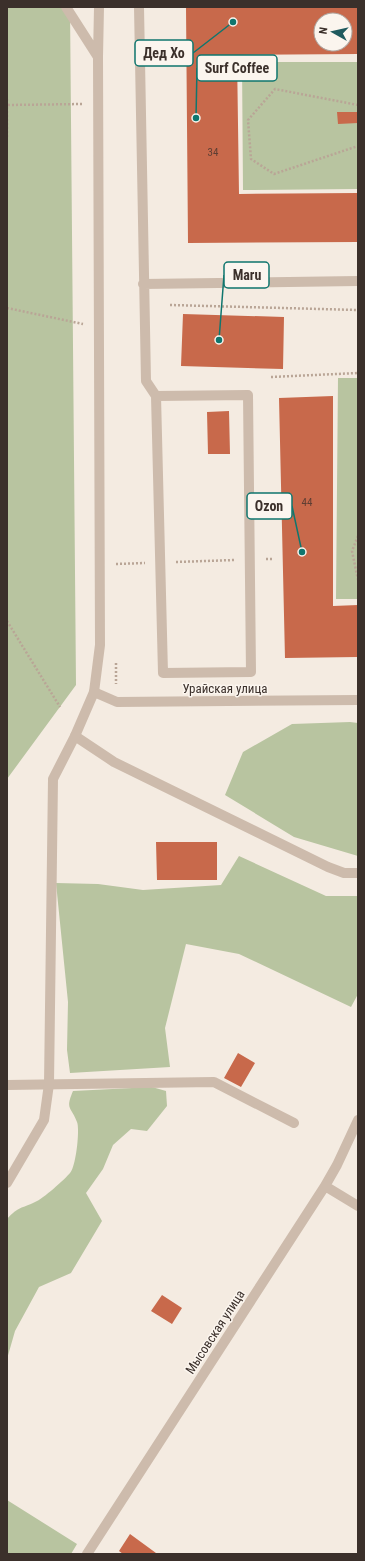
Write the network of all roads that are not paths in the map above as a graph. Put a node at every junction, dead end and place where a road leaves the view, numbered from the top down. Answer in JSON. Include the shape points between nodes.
{"nodes":[{"id":1,"x":66,"y":7,"type":"edge"},
{"id":2,"x":99,"y":7,"type":"edge"},
{"id":3,"x":139,"y":7,"type":"edge"},
{"id":4,"x":98,"y":57,"type":"junction"},
{"id":5,"x":358,"y":281,"type":"edge"},
{"id":6,"x":143,"y":284,"type":"junction"},
{"id":7,"x":156,"y":396,"type":"junction"},
{"id":8,"x":94,"y":692,"type":"junction"},
{"id":9,"x":358,"y":700,"type":"edge"},
{"id":10,"x":75,"y":736,"type":"junction"},
{"id":11,"x":358,"y":873,"type":"edge"},
{"id":12,"x":48,"y":1084,"type":"junction"},
{"id":13,"x":7,"y":1085,"type":"edge"},
{"id":14,"x":358,"y":1120,"type":"edge"},
{"id":15,"x":294,"y":1123,"type":"dead end"},
{"id":16,"x":7,"y":1183,"type":"edge"},
{"id":17,"x":324,"y":1186,"type":"junction"},
{"id":18,"x":358,"y":1206,"type":"edge"},
{"id":19,"x":87,"y":1554,"type":"edge"}],
"edges":[{"from":1,"to":4,"type":"street"},
{"from":2,"to":4,"type":"street"},
{"from":3,"to":6,"type":"street"},
{"from":4,"to":8,"type":"street","via":[[100,645]]},
{"from":5,"to":6,"type":"street"},
{"from":6,"to":7,"type":"street","via":[[146,381]]},
{"from":7,"to":7,"type":"street","via":[[163,673],[251,672],[248,395]]},
{"from":8,"to":9,"type":"street","name":"Урайская улица","via":[[117,702]]},
{"from":8,"to":10,"type":"street"},
{"from":10,"to":11,"type":"street","via":[[114,762],[328,867],[344,873]]},
{"from":10,"to":12,"type":"street","via":[[53,779]]},
{"from":12,"to":13,"type":"street"},
{"from":12,"to":15,"type":"street","via":[[214,1082]]},
{"from":12,"to":16,"type":"street","via":[[44,1120]]},
{"from":14,"to":17,"type":"street","name":"Мысовская улица"},
{"from":17,"to":18,"type":"street"},
{"from":17,"to":19,"type":"street","name":"Мысовская улица"}]}
